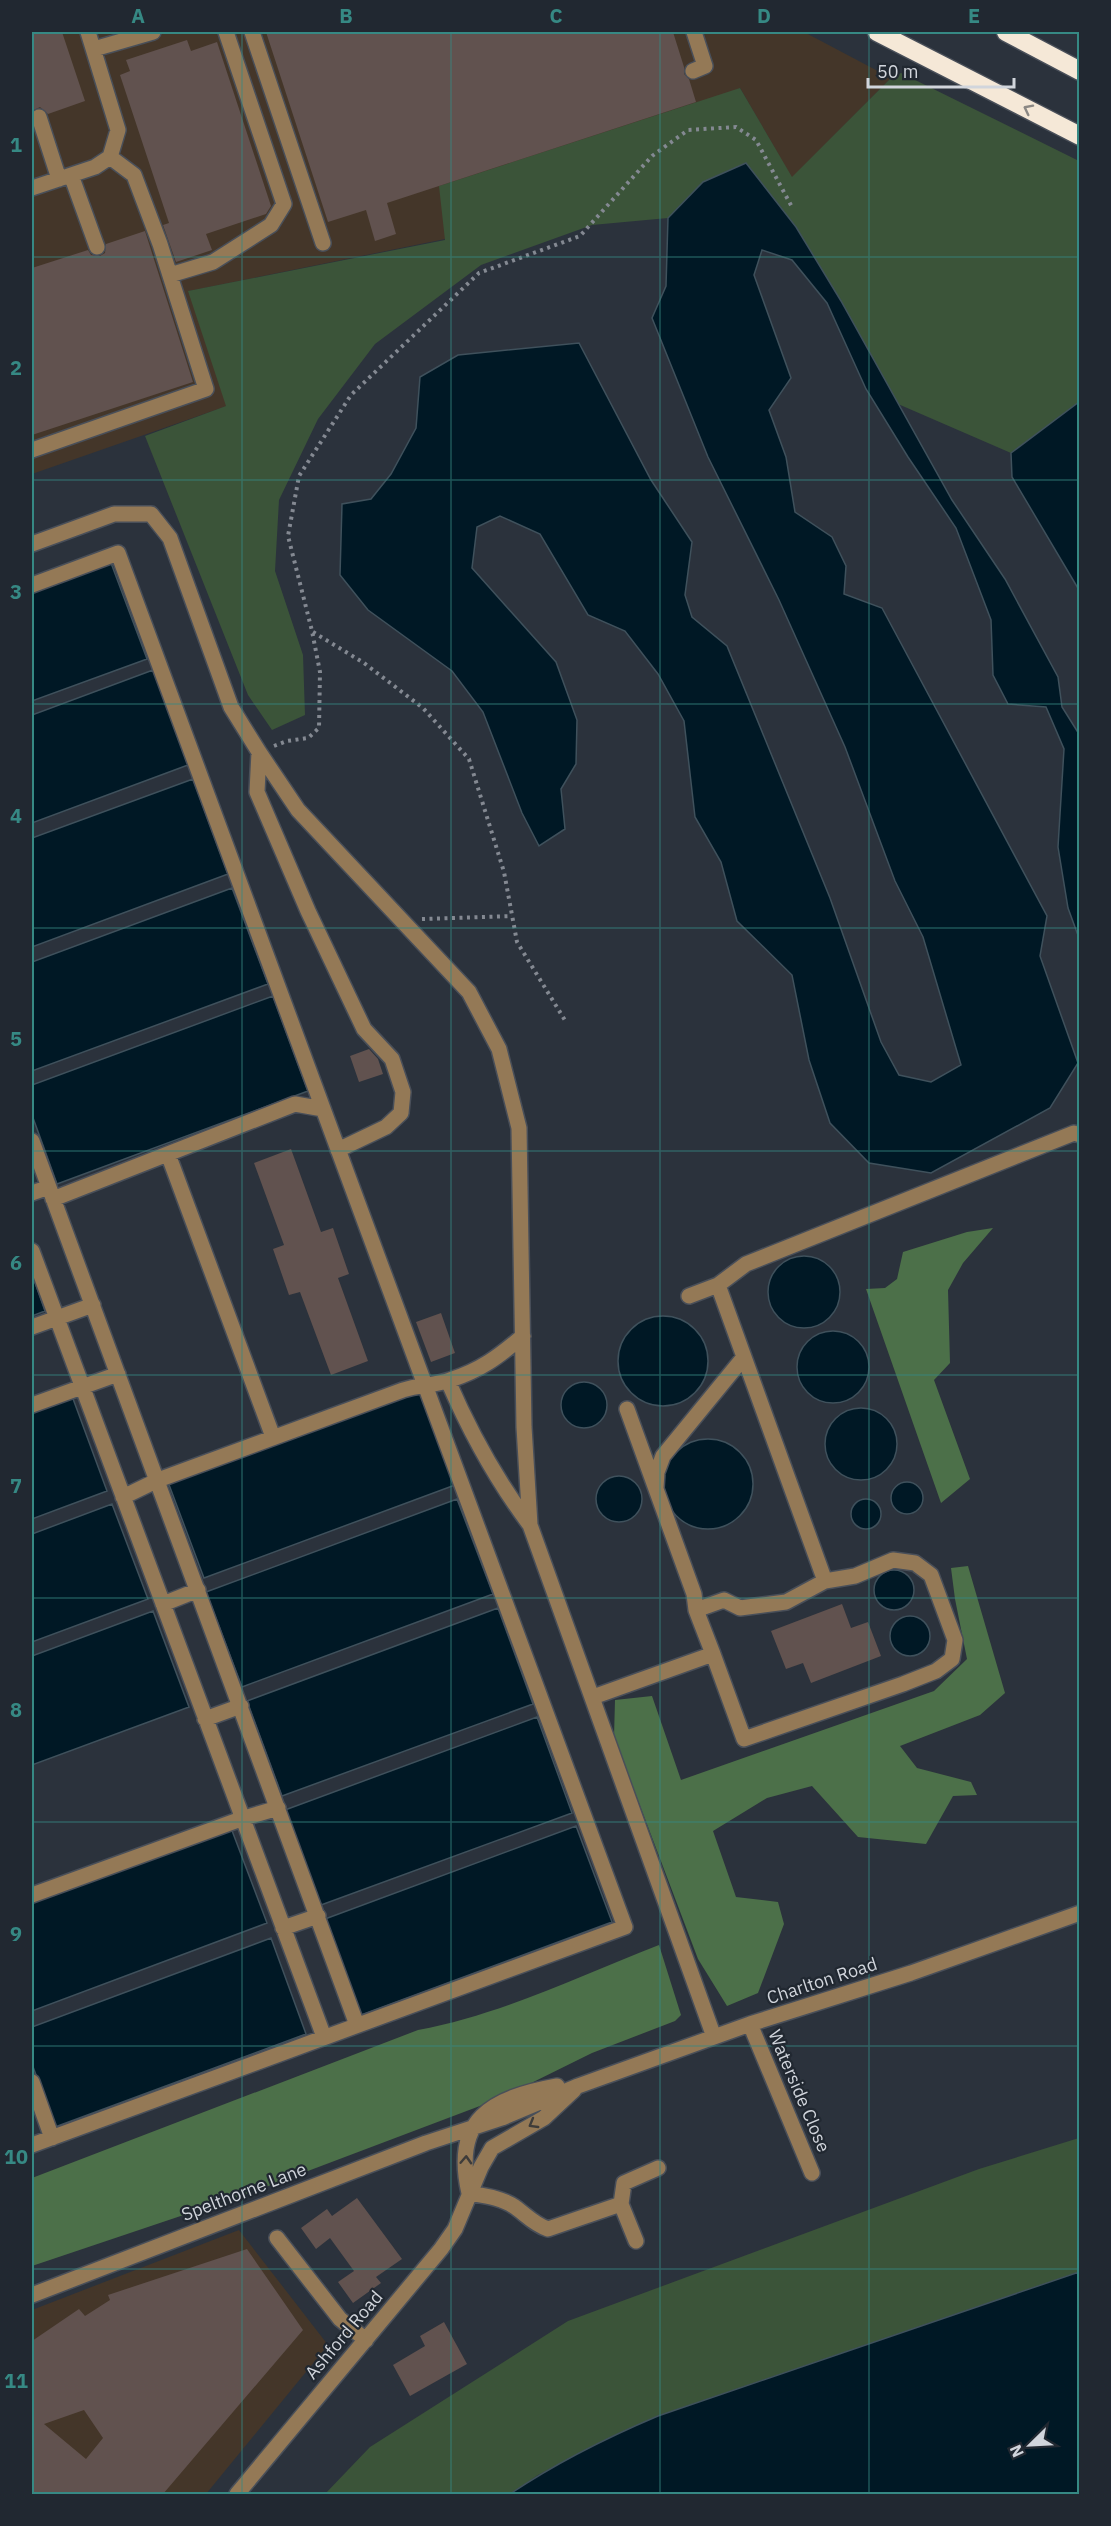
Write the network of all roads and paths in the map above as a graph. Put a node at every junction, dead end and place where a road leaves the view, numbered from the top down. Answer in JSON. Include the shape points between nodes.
{"nodes":[{"id":1,"x":88,"y":32,"type":"edge"},
{"id":2,"x":153,"y":32,"type":"edge"},
{"id":3,"x":226,"y":32,"type":"edge"},
{"id":4,"x":252,"y":32,"type":"edge"},
{"id":5,"x":694,"y":32,"type":"edge"},
{"id":6,"x":877,"y":32,"type":"edge"},
{"id":7,"x":1006,"y":32,"type":"edge"},
{"id":8,"x":94,"y":49,"type":"junction"},
{"id":9,"x":693,"y":71,"type":"dead end"},
{"id":10,"x":1080,"y":71,"type":"edge"},
{"id":11,"x":39,"y":117,"type":"dead end"},
{"id":12,"x":1080,"y":136,"type":"edge"},
{"id":13,"x":110,"y":157,"type":"junction"},
{"id":14,"x":65,"y":177,"type":"junction"},
{"id":15,"x":32,"y":188,"type":"edge"},
{"id":16,"x":793,"y":209,"type":"dead end"},
{"id":17,"x":323,"y":243,"type":"dead end"},
{"id":18,"x":97,"y":247,"type":"dead end"},
{"id":19,"x":170,"y":275,"type":"junction"},
{"id":20,"x":32,"y":450,"type":"edge"},
{"id":21,"x":32,"y":543,"type":"edge"},
{"id":22,"x":32,"y":585,"type":"edge"},
{"id":23,"x":312,"y":631,"type":"junction"},
{"id":24,"x":259,"y":752,"type":"junction"},
{"id":25,"x":512,"y":916,"type":"junction"},
{"id":26,"x":400,"y":919,"type":"junction"},
{"id":27,"x":566,"y":1022,"type":"dead end"},
{"id":28,"x":323,"y":1109,"type":"junction"},
{"id":29,"x":1080,"y":1135,"type":"edge"},
{"id":30,"x":32,"y":1140,"type":"edge"},
{"id":31,"x":338,"y":1150,"type":"junction"},
{"id":32,"x":168,"y":1154,"type":"junction"},
{"id":33,"x":32,"y":1193,"type":"edge"},
{"id":34,"x":51,"y":1193,"type":"junction"},
{"id":35,"x":32,"y":1251,"type":"edge"},
{"id":36,"x":718,"y":1285,"type":"junction"},
{"id":37,"x":689,"y":1296,"type":"dead end"},
{"id":38,"x":93,"y":1305,"type":"junction"},
{"id":39,"x":56,"y":1318,"type":"junction"},
{"id":40,"x":32,"y":1327,"type":"edge"},
{"id":41,"x":523,"y":1336,"type":"junction"},
{"id":42,"x":744,"y":1357,"type":"junction"},
{"id":43,"x":118,"y":1374,"type":"junction"},
{"id":44,"x":448,"y":1382,"type":"junction"},
{"id":45,"x":424,"y":1384,"type":"junction"},
{"id":46,"x":82,"y":1386,"type":"junction"},
{"id":47,"x":32,"y":1405,"type":"edge"},
{"id":48,"x":627,"y":1409,"type":"dead end"},
{"id":49,"x":273,"y":1437,"type":"junction"},
{"id":50,"x":158,"y":1480,"type":"junction"},
{"id":51,"x":656,"y":1491,"type":"junction"},
{"id":52,"x":123,"y":1497,"type":"junction"},
{"id":53,"x":530,"y":1525,"type":"junction"},
{"id":54,"x":825,"y":1581,"type":"junction"},
{"id":55,"x":198,"y":1590,"type":"junction"},
{"id":56,"x":163,"y":1604,"type":"junction"},
{"id":57,"x":696,"y":1610,"type":"junction"},
{"id":58,"x":713,"y":1654,"type":"junction"},
{"id":59,"x":593,"y":1697,"type":"junction"},
{"id":60,"x":241,"y":1706,"type":"junction"},
{"id":61,"x":206,"y":1719,"type":"junction"},
{"id":62,"x":278,"y":1808,"type":"junction"},
{"id":63,"x":241,"y":1819,"type":"junction"},
{"id":64,"x":32,"y":1895,"type":"edge"},
{"id":65,"x":1080,"y":1913,"type":"edge"},
{"id":66,"x":318,"y":1916,"type":"junction"},
{"id":67,"x":283,"y":1928,"type":"junction"},
{"id":68,"x":750,"y":2024,"type":"junction"},
{"id":69,"x":357,"y":2025,"type":"junction"},
{"id":70,"x":324,"y":2037,"type":"junction"},
{"id":71,"x":714,"y":2037,"type":"junction"},
{"id":72,"x":32,"y":2082,"type":"edge"},
{"id":73,"x":578,"y":2086,"type":"junction"},
{"id":74,"x":471,"y":2127,"type":"junction"},
{"id":75,"x":52,"y":2138,"type":"junction"},
{"id":76,"x":32,"y":2145,"type":"edge"},
{"id":77,"x":658,"y":2169,"type":"dead end"},
{"id":78,"x":812,"y":2173,"type":"dead end"},
{"id":79,"x":469,"y":2193,"type":"junction"},
{"id":80,"x":621,"y":2204,"type":"junction"},
{"id":81,"x":277,"y":2238,"type":"dead end"},
{"id":82,"x":636,"y":2241,"type":"dead end"},
{"id":83,"x":32,"y":2295,"type":"edge"},
{"id":84,"x":366,"y":2340,"type":"junction"},
{"id":85,"x":237,"y":2494,"type":"edge"}],
"edges":[{"from":1,"to":8,"type":"street"},
{"from":2,"to":8,"type":"street"},
{"from":3,"to":19,"type":"street","via":[[284,204],[271,225],[213,262]]},
{"from":4,"to":17,"type":"street"},
{"from":5,"to":9,"type":"street","via":[[705,66]]},
{"from":12,"to":6,"type":"highway","one_way":true},
{"from":7,"to":10,"type":"highway"},
{"from":8,"to":13,"type":"street","via":[[118,130]]},
{"from":11,"to":14,"type":"street"},
{"from":13,"to":14,"type":"street","via":[[95,168]]},
{"from":13,"to":19,"type":"street","via":[[134,176]]},
{"from":14,"to":15,"type":"street"},
{"from":14,"to":18,"type":"street"},
{"from":16,"to":23,"type":"path","via":[[756,140],[736,127],[688,130],[652,156],[580,236],[479,273],[351,395],[299,476],[288,536]]},
{"from":19,"to":20,"type":"street","via":[[206,388]]},
{"from":21,"to":24,"type":"street","via":[[114,514],[151,514],[170,538],[231,707]]},
{"from":22,"to":28,"type":"street","via":[[118,553]]},
{"from":23,"to":24,"type":"path","via":[[320,672],[319,728],[308,738]]},
{"from":23,"to":25,"type":"path","via":[[364,663],[423,708],[469,759],[504,872]]},
{"from":24,"to":26,"type":"street","via":[[298,810]]},
{"from":24,"to":31,"type":"street","via":[[257,792],[364,1029],[392,1059],[403,1092],[401,1113],[386,1127]]},
{"from":25,"to":26,"type":"path"},
{"from":25,"to":27,"type":"path","via":[[517,942]]},
{"from":26,"to":41,"type":"street","via":[[469,992],[499,1050],[519,1128]]},
{"from":28,"to":31,"type":"street"},
{"from":28,"to":32,"type":"street","via":[[295,1104]]},
{"from":29,"to":36,"type":"street","via":[[1074,1133],[746,1264]]},
{"from":30,"to":34,"type":"street"},
{"from":31,"to":45,"type":"street"},
{"from":32,"to":34,"type":"street"},
{"from":32,"to":49,"type":"street"},
{"from":33,"to":34,"type":"street"},
{"from":34,"to":38,"type":"street"},
{"from":35,"to":39,"type":"street"},
{"from":36,"to":37,"type":"street"},
{"from":36,"to":42,"type":"street"},
{"from":38,"to":39,"type":"street"},
{"from":38,"to":43,"type":"street"},
{"from":39,"to":40,"type":"street"},
{"from":39,"to":46,"type":"street"},
{"from":41,"to":44,"type":"street","via":[[487,1365]]},
{"from":41,"to":53,"type":"street"},
{"from":42,"to":51,"type":"street","via":[[663,1456]]},
{"from":42,"to":54,"type":"street"},
{"from":43,"to":46,"type":"street"},
{"from":43,"to":50,"type":"street"},
{"from":44,"to":45,"type":"street"},
{"from":44,"to":53,"type":"street","via":[[506,1493]]},
{"from":45,"to":49,"type":"street"},
{"from":45,"to":69,"type":"street","via":[[625,1927]]},
{"from":46,"to":47,"type":"street"},
{"from":46,"to":52,"type":"street"},
{"from":48,"to":51,"type":"street"},
{"from":49,"to":50,"type":"street"},
{"from":50,"to":52,"type":"street"},
{"from":50,"to":55,"type":"street"},
{"from":51,"to":57,"type":"street","via":[[694,1594]]},
{"from":52,"to":56,"type":"street"},
{"from":53,"to":59,"type":"street"},
{"from":54,"to":57,"type":"street","via":[[786,1602],[741,1608],[724,1600]]},
{"from":54,"to":58,"type":"street","via":[[855,1576],[893,1560],[915,1563],[931,1575],[955,1640],[952,1659],[936,1671],[903,1684],[744,1739]]},
{"from":55,"to":56,"type":"street"},
{"from":55,"to":60,"type":"street"},
{"from":56,"to":61,"type":"street"},
{"from":57,"to":58,"type":"street"},
{"from":58,"to":59,"type":"street"},
{"from":59,"to":71,"type":"street"},
{"from":60,"to":61,"type":"street"},
{"from":60,"to":62,"type":"street"},
{"from":61,"to":63,"type":"street"},
{"from":62,"to":63,"type":"street"},
{"from":62,"to":66,"type":"street"},
{"from":63,"to":64,"type":"street"},
{"from":63,"to":67,"type":"street"},
{"from":65,"to":68,"type":"street","name":"Charlton Road"},
{"from":66,"to":67,"type":"street"},
{"from":66,"to":69,"type":"street"},
{"from":67,"to":70,"type":"street"},
{"from":68,"to":71,"type":"street","name":"Charlton Road"},
{"from":68,"to":78,"type":"street","name":"Waterside Close"},
{"from":69,"to":70,"type":"street"},
{"from":70,"to":75,"type":"street"},
{"from":71,"to":73,"type":"street","name":"Charlton Road"},
{"from":72,"to":75,"type":"street"},
{"from":73,"to":74,"type":"street","name":"Charlton Road","via":[[556,2086],[517,2097],[494,2106]]},
{"from":73,"to":79,"type":"street","name":"Ashford Road","one_way":true,"via":[[544,2118],[492,2148]]},
{"from":79,"to":74,"type":"street","name":"Ashford Road","one_way":true,"via":[[465,2158]]},
{"from":74,"to":83,"type":"street","name":"Spelthorne Lane"},
{"from":75,"to":76,"type":"street"},
{"from":77,"to":80,"type":"street","via":[[624,2183]]},
{"from":79,"to":80,"type":"street","via":[[514,2206],[548,2229]]},
{"from":79,"to":84,"type":"street","name":"Ashford Road","via":[[455,2229]]},
{"from":80,"to":82,"type":"street"},
{"from":81,"to":84,"type":"street","via":[[340,2319]]},
{"from":84,"to":85,"type":"street","name":"Ashford Road"}]}
